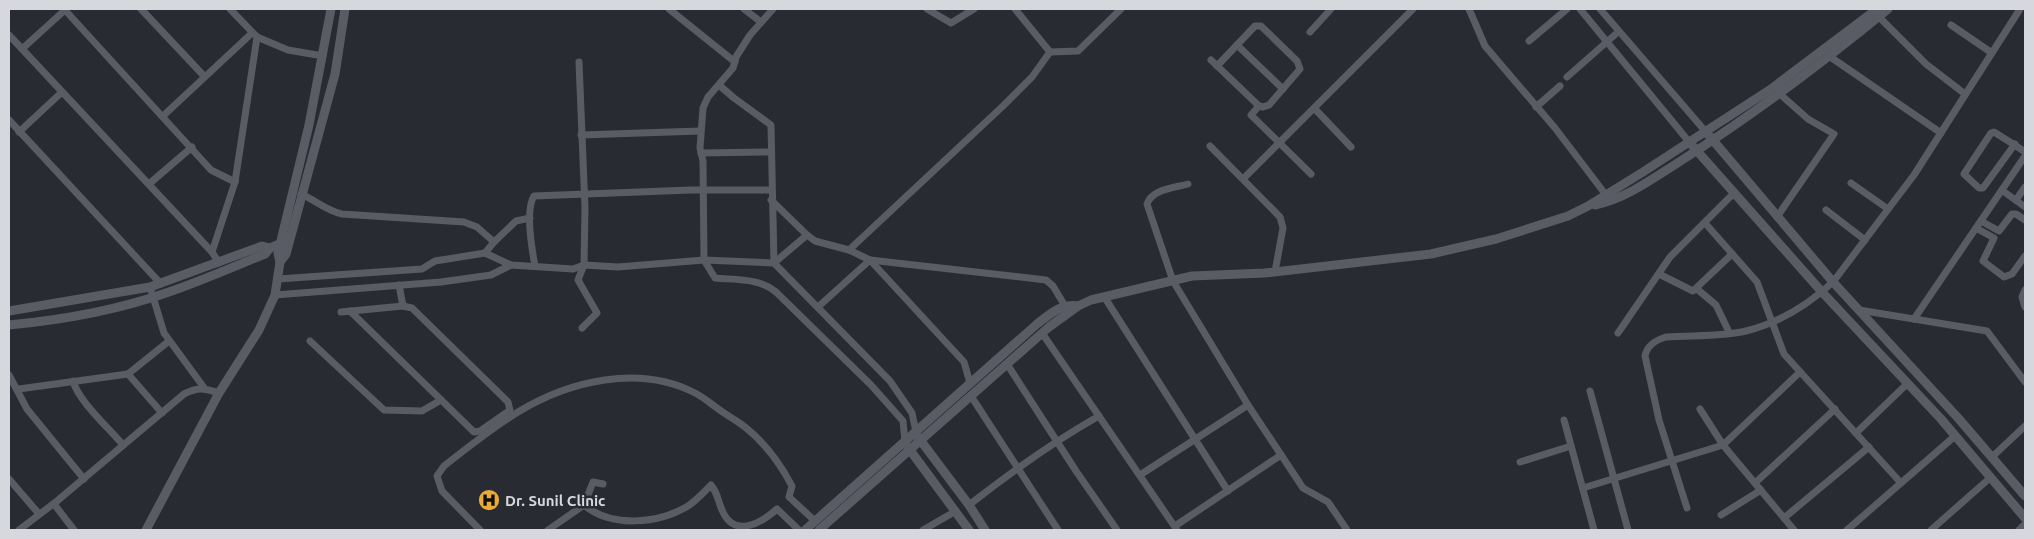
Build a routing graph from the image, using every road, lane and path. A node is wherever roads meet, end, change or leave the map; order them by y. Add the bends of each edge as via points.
1 (65, 9) edge
2 (141, 9) edge
3 (230, 9) edge
4 (331, 9) edge
5 (345, 9) edge
6 (669, 9) edge
7 (744, 9) edge
8 (773, 9) edge
9 (927, 9) edge
10 (974, 9) edge
11 (1015, 9) edge
12 (1121, 9) edge
13 (1332, 9) edge
14 (1413, 9) edge
15 (1469, 9) edge
16 (1568, 9) edge
17 (1580, 9) edge
18 (1600, 9) edge
19 (1888, 9) edge
20 (2017, 10) edge
21 (1878, 13) edge
22 (760, 22) junction
23 (1951, 25) dead end
24 (1310, 32) dead end
25 (1618, 32) junction
26 (9, 34) edge
27 (254, 35) junction
28 (1529, 41) dead end
29 (1607, 42) junction
30 (1237, 46) junction
31 (22, 49) junction
32 (1050, 52) junction
33 (1992, 53) junction
34 (323, 56) junction
35 (1829, 56) junction
36 (1210, 60) dead end
37 (579, 62) dead end
38 (735, 62) junction
39 (1217, 66) junction
40 (204, 76) junction
41 (1567, 77) dead end
42 (719, 84) junction
43 (1560, 86) dead end
44 (1283, 89) junction
45 (62, 92) junction
46 (1780, 94) junction
47 (1965, 94) junction
48 (1259, 106) junction
49 (1536, 107) junction
50 (1314, 109) junction
51 (163, 116) junction
52 (9, 120) edge
53 (19, 132) junction
54 (700, 132) junction
55 (1706, 132) junction
56 (1940, 133) junction
57 (581, 135) junction
58 (1713, 140) junction
59 (1280, 143) junction
60 (1690, 143) junction
61 (2015, 144) junction
62 (1210, 146) dead end
63 (192, 147) junction
64 (1351, 147) dead end
65 (1697, 151) junction
66 (770, 152) junction
67 (2025, 152) edge
68 (701, 153) junction
69 (2025, 156) edge
70 (1311, 174) dead end
71 (1244, 178) junction
72 (234, 182) junction
73 (1851, 183) dead end
74 (149, 184) junction
75 (1188, 184) dead end
76 (1750, 185) junction
77 (2025, 187) edge
78 (703, 190) junction
79 (771, 190) junction
80 (2003, 190) junction
81 (301, 194) junction
82 (1736, 195) junction
83 (584, 196) junction
84 (1607, 197) junction
85 (771, 200) junction
86 (2016, 200) junction
87 (2025, 207) edge
88 (1888, 209) junction
89 (1826, 210) dead end
90 (1777, 217) junction
91 (530, 218) junction
92 (2025, 220) edge
93 (1982, 221) junction
94 (1706, 223) junction
95 (1976, 228) junction
96 (1999, 232) junction
97 (807, 235) junction
98 (1994, 238) junction
99 (1865, 240) junction
100 (285, 241) junction
101 (494, 242) junction
102 (270, 248) junction
103 (849, 250) junction
104 (212, 252) junction
105 (485, 253) junction
106 (1732, 254) junction
107 (2025, 256) edge
108 (704, 260) junction
109 (870, 260) junction
110 (219, 263) junction
111 (774, 263) junction
112 (511, 265) junction
113 (584, 265) junction
114 (535, 266) junction
115 (422, 269) junction
116 (1275, 272) junction
117 (1659, 274) junction
118 (278, 279) junction
119 (1173, 280) junction
120 (1832, 282) junction
121 (423, 283) junction
122 (161, 284) junction
123 (399, 285) junction
124 (1697, 289) junction
125 (2025, 290) edge
126 (152, 292) junction
127 (1822, 292) junction
128 (275, 295) junction
129 (1105, 298) junction
130 (403, 306) junction
131 (818, 307) junction
132 (2025, 307) edge
133 (9, 310) edge
134 (1066, 310) junction
135 (1859, 310) junction
136 (350, 311) junction
137 (341, 312) dead end
138 (1914, 319) junction
139 (1772, 321) junction
140 (9, 325) edge
141 (582, 328) dead end
142 (1729, 332) junction
143 (1042, 333) junction
144 (1618, 333) dead end
145 (169, 340) junction
146 (310, 341) dead end
147 (1007, 364) junction
148 (1800, 372) junction
149 (9, 374) edge
150 (128, 374) junction
151 (2022, 376) edge
152 (73, 381) junction
153 (2025, 382) edge
154 (970, 383) junction
155 (1908, 383) junction
156 (205, 388) junction
157 (18, 389) junction
158 (1590, 391) dead end
159 (219, 393) junction
160 (971, 396) junction
161 (441, 400) junction
162 (1248, 405) junction
163 (1700, 409) dead end
164 (1835, 410) junction
165 (162, 414) junction
166 (1100, 416) junction
167 (1564, 420) dead end
168 (2025, 426) edge
169 (916, 432) junction
170 (1856, 433) junction
171 (1956, 436) junction
172 (1196, 439) junction
173 (1056, 440) junction
174 (905, 441) junction
175 (920, 441) junction
176 (123, 445) junction
177 (1723, 445) junction
178 (1571, 446) junction
179 (1869, 447) junction
180 (909, 451) junction
181 (1281, 455) junction
182 (1992, 457) junction
183 (1671, 460) junction
184 (1520, 462) dead end
185 (1017, 467) junction
186 (1140, 476) junction
187 (1991, 477) junction
188 (1613, 478) junction
189 (9, 479) edge
190 (84, 479) junction
191 (1755, 483) junction
192 (1901, 483) junction
193 (603, 484) dead end
194 (1582, 488) junction
195 (1761, 490) junction
196 (1228, 491) junction
197 (2025, 496) edge
198 (54, 504) junction
199 (584, 505) junction
200 (969, 505) junction
201 (1687, 508) dead end
202 (956, 511) junction
203 (39, 514) junction
204 (1721, 515) dead end
205 (1784, 518) junction
206 (2025, 518) edge
207 (815, 521) junction
208 (2025, 524) edge
209 (1176, 528) edge
210 (19, 530) edge
211 (74, 530) edge
212 (146, 530) edge
213 (480, 530) edge
214 (548, 530) edge
215 (799, 530) edge
216 (805, 530) edge
217 (819, 530) edge
218 (923, 530) edge
219 (969, 530) edge
220 (985, 530) edge
221 (1058, 530) edge
222 (1118, 530) edge
223 (1347, 530) edge
224 (1594, 530) edge
225 (1628, 530) edge
226 (1794, 530) edge
227 (1847, 530) edge
228 (1931, 530) edge
229 (2019, 530) edge

1 - 31 street
1 - 51 street
2 - 40 street
3 - 27 street
4 - 34 street
5 - 81 street via 336,74
6 - 38 street
7 - 22 street
8 - 22 street
9 - 10 street via 951,23
11 - 32 street
12 - 32 street via 1078,51
13 - 24 street
14 - 50 street
15 - 49 street via 1485,46
16 - 28 street
17 - 29 street
18 - 25 street
19 - 21 street
20 - 33 street
21 - 35 street
21 - 47 street via 1926,64
21 - 55 street
22 - 38 street
23 - 33 street
25 - 29 street
25 - 55 street
26 - 31 street
27 - 34 street via 288,50
27 - 40 street
27 - 72 street
29 - 41 street
29 - 60 street
30 - 39 street
30 - 44 street
30 - 44 street via 1255,26 1261,26 1300,66 1299,72
31 - 45 street
32 - 103 street via 1032,77 1003,106
33 - 47 street
34 - 100 street
35 - 46 street
35 - 56 street
36 - 39 street
37 - 57 street
38 - 42 street
39 - 48 street
40 - 51 street
42 - 54 street via 702,108
42 - 66 street via 771,125
43 - 49 street
44 - 48 street via 1266,107
45 - 53 street
45 - 74 street
46 - 58 street
46 - 90 street via 1808,119 1834,134
47 - 56 street
48 - 59 street via 1251,115
49 - 84 street
50 - 59 street
50 - 64 street
51 - 63 street
52 - 53 street
53 - 122 street
54 - 57 street
54 - 68 street
55 - 58 street
55 - 60 street
56 - 88 street
57 - 83 street
58 - 65 street
58 - 76 street
59 - 70 street
59 - 71 street
60 - 65 street
60 - 84 street
61 - 61 street via 1991,133 1964,174 1983,188
61 - 67 street
62 - 71 street
63 - 72 street via 211,170
63 - 74 street
65 - 82 street
65 - 84 street via 1649,180
66 - 68 street
66 - 79 street
68 - 78 street
69 - 80 street
71 - 116 street via 1280,217 1283,228
72 - 104 street
73 - 88 street
74 - 104 street
75 - 119 street via 1156,192 1147,204
76 - 82 street
76 - 90 street
77 - 86 street
78 - 79 street
78 - 83 street
78 - 108 street
79 - 85 street
80 - 86 street
80 - 93 street
81 - 100 street
81 - 101 street via 342,214 464,222 477,227
82 - 94 street
82 - 127 street
83 - 91 street via 534,196
83 - 113 street
84 - 116 street via 1568,216 1496,240 1391,260
85 - 97 street
85 - 111 street
86 - 87 street
88 - 99 street
89 - 99 street
90 - 120 street
91 - 101 street via 516,221
91 - 114 street
92 - 96 street via 2012,214
93 - 95 street
93 - 96 street
94 - 106 street
94 - 117 street via 1670,257
95 - 98 street
95 - 138 street
96 - 98 street
97 - 103 street via 815,241
97 - 111 street
98 - 107 street via 1983,261 2004,277 2012,274
99 - 120 street
100 - 102 street
100 - 118 street via 286,254 280,262
101 - 105 street
102 - 110 street via 262,246
102 - 126 street via 265,254
103 - 109 street
104 - 110 street
105 - 112 street
105 - 115 street via 435,260
106 - 124 street
106 - 139 street via 1757,282
108 - 111 street
108 - 113 street via 618,267
108 - 174 street via 715,278 752,281 776,292 903,421
109 - 131 street
109 - 134 street via 1046,280
109 - 154 street via 964,362
110 - 122 street
111 - 131 street
112 - 114 street
112 - 121 street via 491,275
113 - 114 street via 573,269
113 - 141 street via 578,282 597,312
115 - 118 street
115 - 121 street
116 - 119 street via 1192,276
117 - 124 street via 1689,291
117 - 144 street
118 - 128 street
119 - 129 street
119 - 162 street
120 - 127 street
120 - 135 street
121 - 123 street
122 - 126 street
123 - 128 street
123 - 130 street
124 - 142 street via 1716,306
125 - 132 street via 2022,297
126 - 133 street
126 - 140 street via 44,322
126 - 145 street
127 - 139 street via 1798,309
127 - 155 street
128 - 159 street via 259,330
129 - 134 street
129 - 172 street
130 - 136 street
130 - 161 street via 412,308 511,407 477,432
131 - 169 street via 890,381 912,413
134 - 143 street
134 - 154 street via 1055,310
135 - 138 street
135 - 182 street
136 - 137 street
136 - 161 street
138 - 151 street via 1987,330
139 - 142 street via 1746,331
139 - 148 street via 1784,354
142 - 183 street via 1666,337 1658,339 1646,350 1659,420
143 - 147 street
143 - 166 street
145 - 150 street
145 - 156 street
146 - 161 street via 384,410 422,411
147 - 160 street
147 - 173 street
148 - 164 street
148 - 177 street
149 - 157 street via 12,384
150 - 152 street
150 - 165 street
151 - 153 street
152 - 157 street
152 - 176 street via 88,405
154 - 169 street
155 - 170 street
155 - 171 street
156 - 159 street
156 - 165 street via 189,391
157 - 190 street via 27,409
158 - 188 street
159 - 212 street
160 - 175 street
160 - 185 street
162 - 172 street
162 - 181 street
163 - 177 street
164 - 170 street
164 - 191 street
165 - 176 street
166 - 173 street
166 - 186 street
167 - 178 street
168 - 182 street
169 - 174 street
169 - 175 street
170 - 179 street
171 - 187 street
171 - 192 street
172 - 186 street
172 - 196 street
173 - 185 street
173 - 222 street
174 - 180 street
174 - 207 street
175 - 180 street
175 - 200 street
176 - 190 street
177 - 183 street
177 - 191 street
178 - 184 street
178 - 194 street
179 - 192 street
179 - 205 street
180 - 202 street
180 - 217 street
181 - 196 street
181 - 223 street via 1303,488 1328,502
182 - 197 street
183 - 188 street
183 - 201 street
185 - 200 street
185 - 221 street
186 - 209 street
187 - 206 street
187 - 228 street
188 - 194 street
188 - 225 street
189 - 203 street
190 - 198 street
191 - 195 street
192 - 227 street
193 - 199 street via 593,482
194 - 224 street
195 - 204 street
195 - 205 street
196 - 209 street
198 - 203 street
198 - 211 street
199 - 214 street
199 - 215 street via 592,512 618,521 639,520 668,515 689,505 711,485 718,494 722,511 732,522 749,526 762,522 776,509
200 - 220 street
202 - 218 street
202 - 219 street
203 - 210 street
205 - 226 street
207 - 213 street via 789,497 792,486 784,471 734,419 694,392 656,380 626,378 573,387 548,397 518,412 444,466 437,476 442,491
207 - 216 street
208 - 229 street

